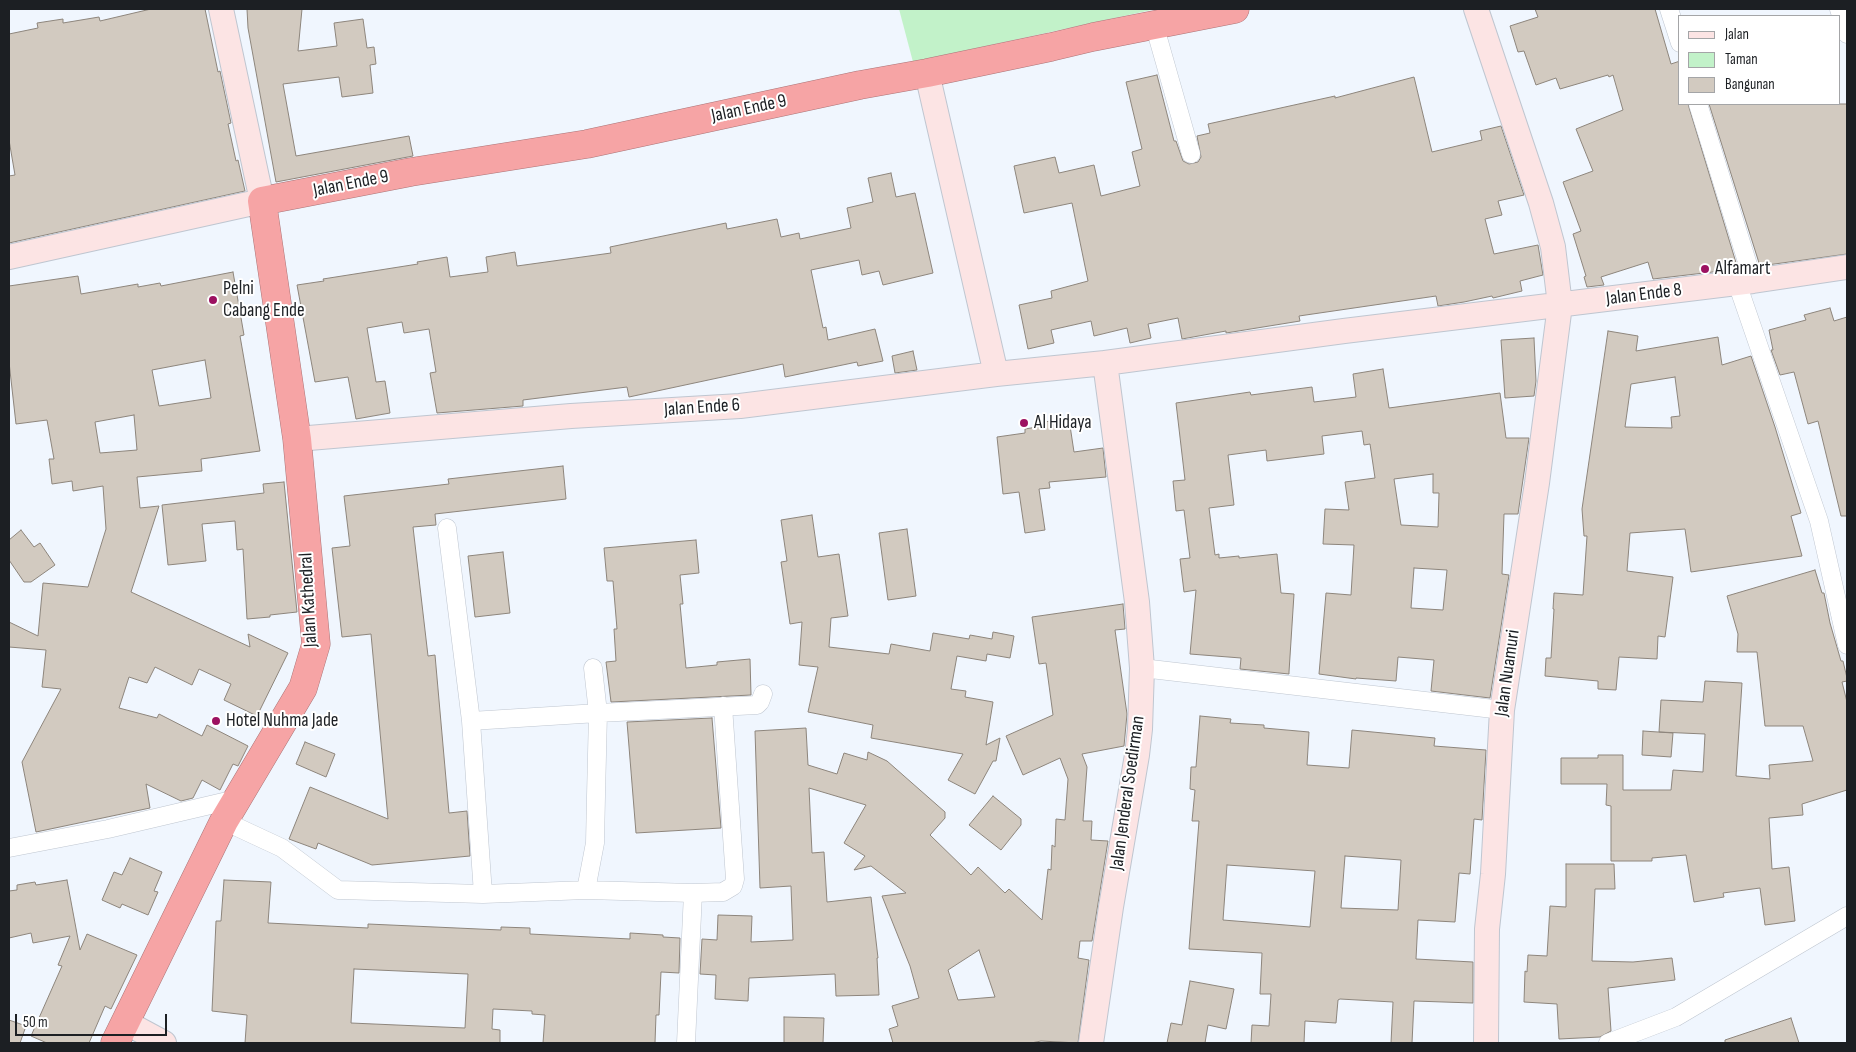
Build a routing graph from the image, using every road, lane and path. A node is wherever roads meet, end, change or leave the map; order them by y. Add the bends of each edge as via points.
1 (220, 9) edge
2 (1234, 9) edge
3 (1476, 9) edge
4 (1669, 9) edge
5 (1841, 15) edge
6 (1154, 24) junction
7 (1847, 34) edge
8 (1678, 37) edge
9 (927, 73) junction
10 (1698, 105) edge
11 (1191, 154) dead end
12 (262, 201) junction
13 (9, 257) edge
14 (1847, 267) edge
15 (1745, 282) junction
16 (1560, 306) junction
17 (1105, 363) junction
18 (996, 374) junction
19 (297, 439) junction
20 (447, 528) dead end
21 (1847, 645) edge
22 (593, 668) dead end
23 (1142, 668) junction
24 (763, 694) dead end
25 (723, 706) junction
26 (1502, 710) junction
27 (598, 712) junction
28 (471, 721) junction
29 (230, 810) junction
30 (9, 848) edge
31 (586, 890) junction
32 (483, 894) junction
33 (693, 894) junction
34 (1847, 916) edge
35 (120, 1033) edge
36 (164, 1043) edge
37 (686, 1043) edge
38 (1091, 1043) edge
39 (1486, 1043) edge
40 (1608, 1043) edge

1 - 12 street
2 - 6 highway, Jalan Ende 9
3 - 16 street, Jalan Nuamuri via 1541,203 1553,247
4 - 8 street
5 - 7 street
6 - 9 highway, Jalan Ende 9
6 - 11 street
9 - 12 highway, Jalan Ende 9 via 587,144 411,172
9 - 18 street
10 - 15 street
12 - 13 street
12 - 19 highway, Jalan Kathedral
14 - 15 street, Jalan Ende 8
15 - 16 street, Jalan Ende 8
15 - 21 street via 1818,521
16 - 17 street, Jalan Ende 8
16 - 26 street, Jalan Nuamuri
17 - 18 street, Jalan Ende 6
17 - 23 street, Jalan Jenderal Soedirman via 1137,602
18 - 19 street, Jalan Ende 6 via 740,406 571,416
19 - 29 highway, Jalan Kathedral via 316,644 304,688
20 - 28 street
22 - 27 street
23 - 26 street
23 - 38 street, Jalan Jenderal Soedirman via 1137,755
24 - 25 street via 757,705
25 - 27 street
25 - 33 street via 735,879 733,886 723,892
26 - 39 street, Jalan Nuamuri via 1487,929
27 - 28 street
27 - 31 street via 595,843
28 - 32 street
29 - 30 street
29 - 32 street via 338,890
29 - 35 highway, Jalan Kathedral
31 - 32 street
31 - 33 street
33 - 37 street
34 - 40 street via 1676,1017
35 - 36 street

